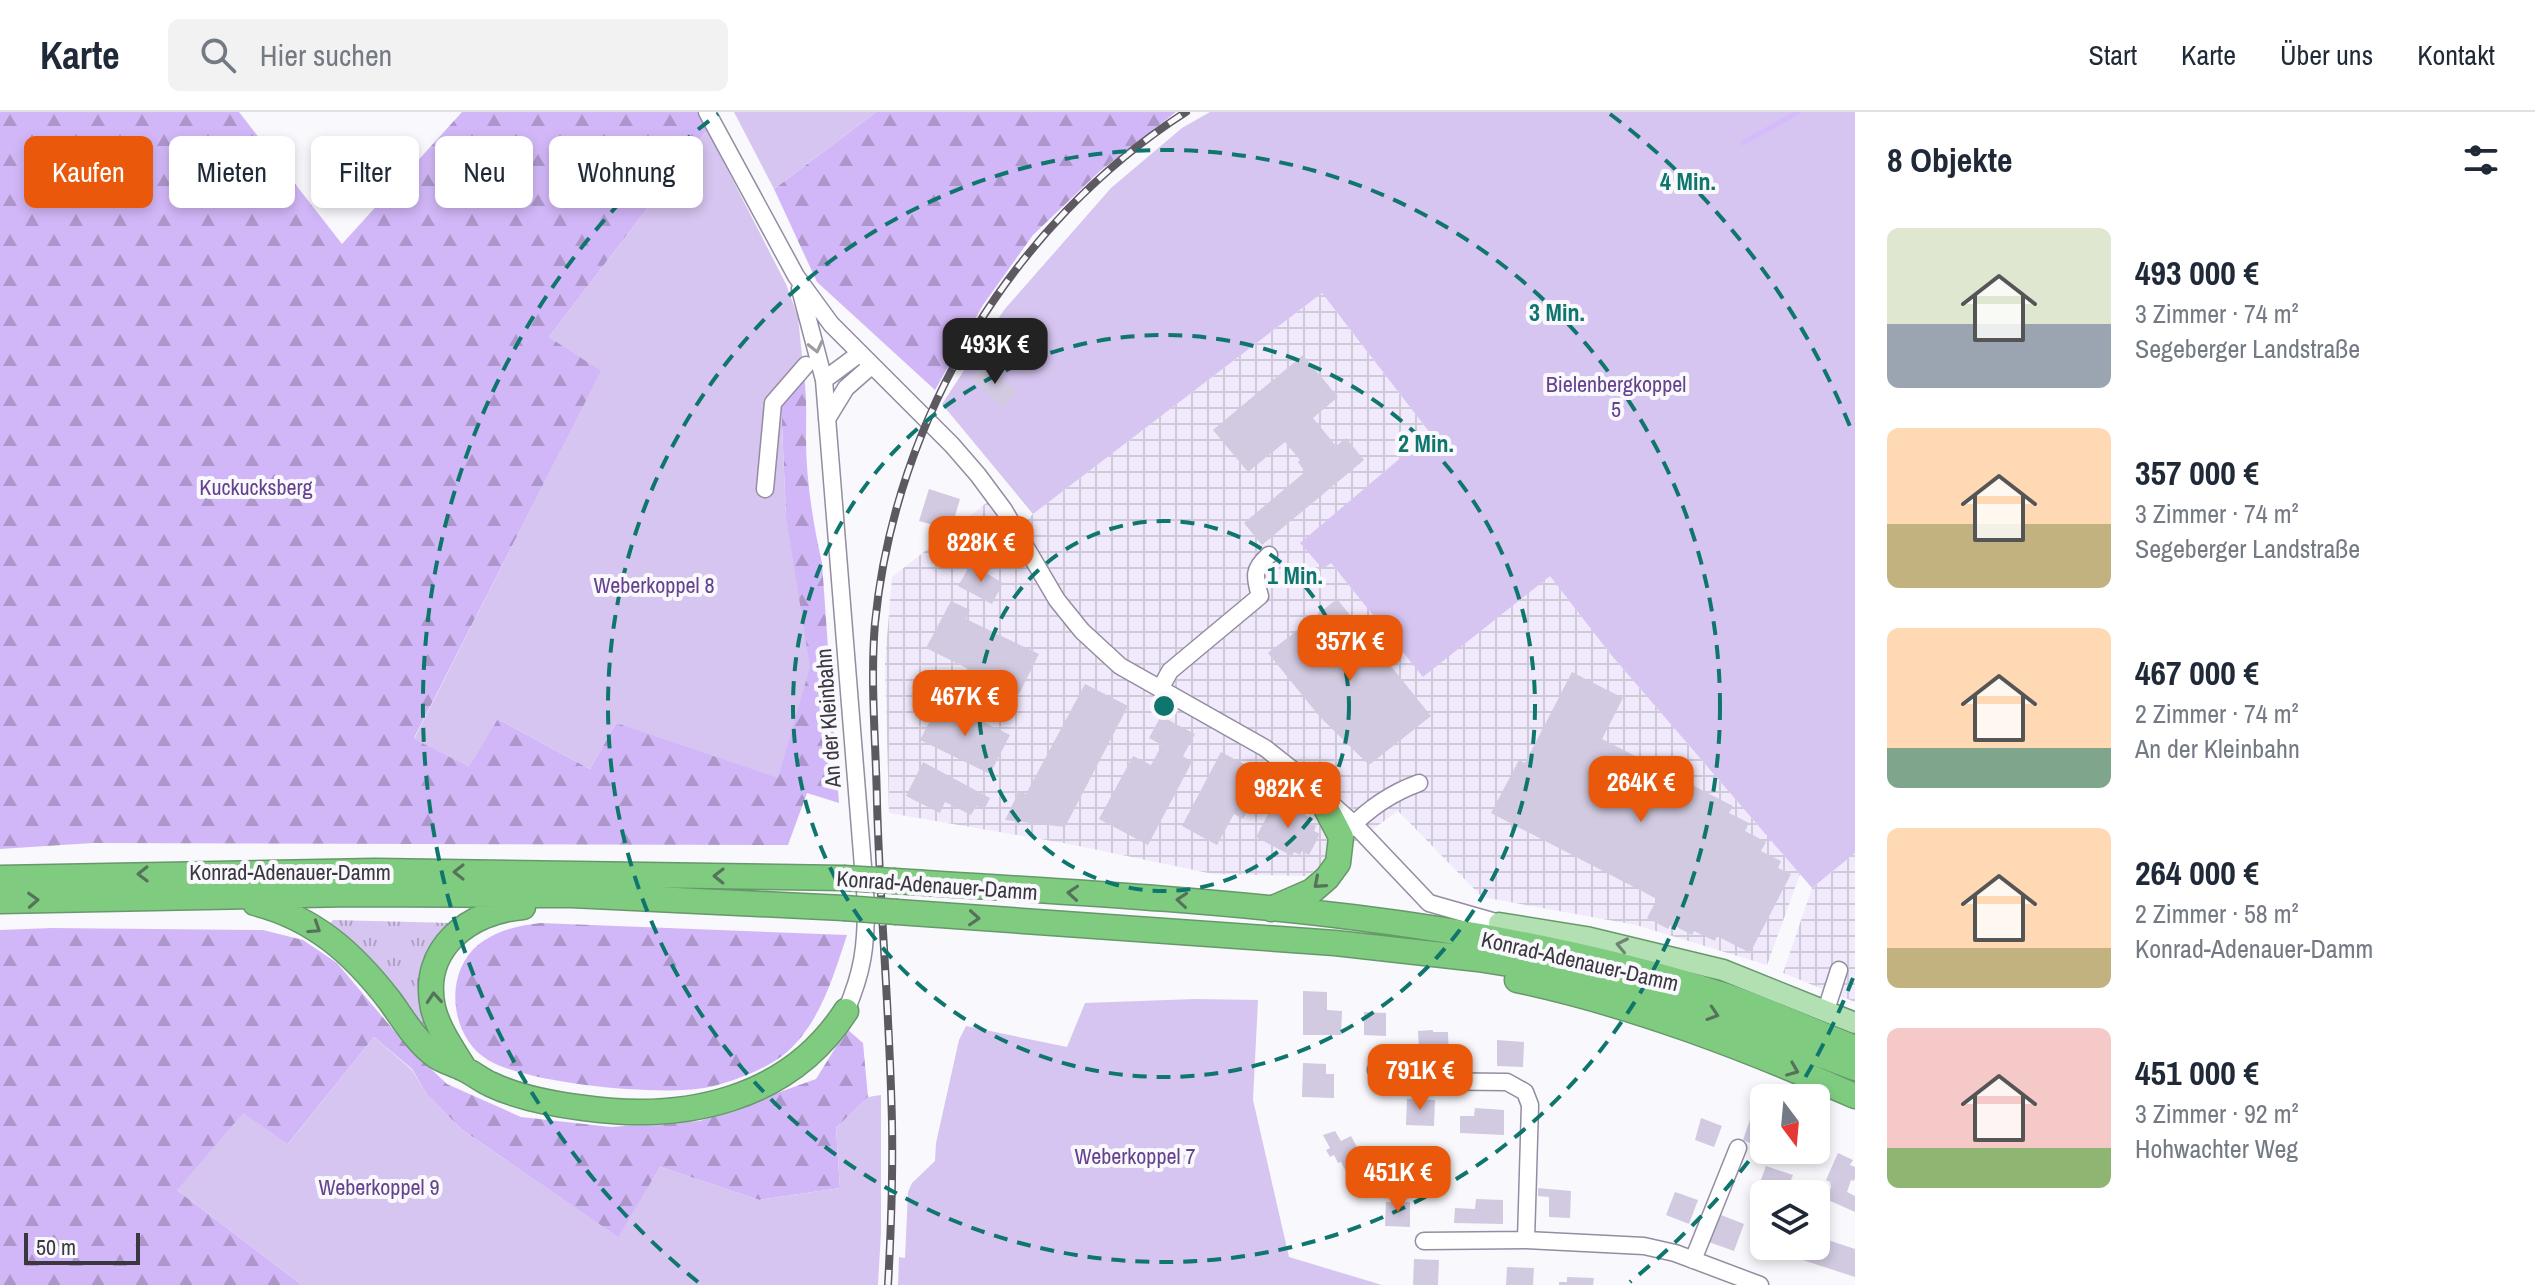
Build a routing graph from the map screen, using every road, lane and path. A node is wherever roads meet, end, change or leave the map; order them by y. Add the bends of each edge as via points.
1 (707, 112) edge
2 (796, 276) junction
3 (859, 354) junction
4 (806, 365) dead end
5 (871, 366) junction
6 (824, 380) junction
7 (827, 419) junction
8 (765, 489) dead end
9 (1269, 555) dead end
10 (1160, 689) junction
11 (1419, 783) dead end
12 (1317, 791) joint
13 (1348, 830) junction
14 (0, 878) edge
15 (572, 895) junction
16 (216, 896) junction
17 (0, 901) edge
18 (1270, 909) junction
19 (1393, 922) junction
20 (1499, 923) junction
21 (1335, 943) junction
22 (1839, 970) dead end
23 (1826, 1010) junction
24 (846, 1011) joint
25 (1855, 1023) edge
26 (1855, 1048) edge
27 (464, 1068) junction
28 (1855, 1068) edge
29 (1376, 1070) dead end
30 (1855, 1096) edge
31 (1738, 1148) dead end
32 (1526, 1240) junction
33 (1424, 1241) dead end
34 (1693, 1260) junction
35 (1760, 1285) edge

1 - 2 street
2 - 3 street
2 -> 6 street, An der Kleinbahn
3 - 5 street
3 - 6 street
4 - 8 street via 773,403
5 - 7 street via 846,388
5 - 10 street via 978,475 1082,631 1120,666
6 - 7 street, An der Kleinbahn
7 - 24 street, An der Kleinbahn via 866,904 860,977
9 - 10 street via 1256,566 1260,596 1170,671
10 - 12 street via 1265,748
11 - 13 street via 1399,790
12 - 13 highway
13 -> 18 highway via 1338,863 1327,878 1312,891
13 - 20 street via 1429,903
18 -> 14 highway, Konrad-Adenauer-Damm, bridge via 843,878 375,871
15 - 16 highway, Konrad-Adenauer-Damm
15 -> 21 highway, Konrad-Adenauer-Damm, bridge via 844,908
27 -> 15 highway via 433,1006 434,974 443,950 462,926 489,912
17 -> 16 highway, Konrad-Adenauer-Damm
16 -> 27 highway via 280,910 313,925 365,973 427,1049
18 - 19 highway, Konrad-Adenauer-Damm
19 - 20 highway
19 - 26 highway, Konrad-Adenauer-Damm via 1607,963 1721,995
23 -> 20 main road, Konrad-Adenauer-Damm via 1723,970
21 -> 28 highway, Konrad-Adenauer-Damm via 1567,973 1713,1014
21 -> 30 highway via 1384,959 1476,971 1615,1004
22 - 23 street
23 - 25 main road, Konrad-Adenauer-Damm
24 - 27 highway via 815,1051 782,1076 737,1097 683,1110 622,1112 561,1105 491,1085
29 - 32 street via 1410,1081 1507,1082 1525,1092 1530,1105
31 - 34 street
32 - 33 street
32 - 34 street via 1644,1246
34 - 35 street

